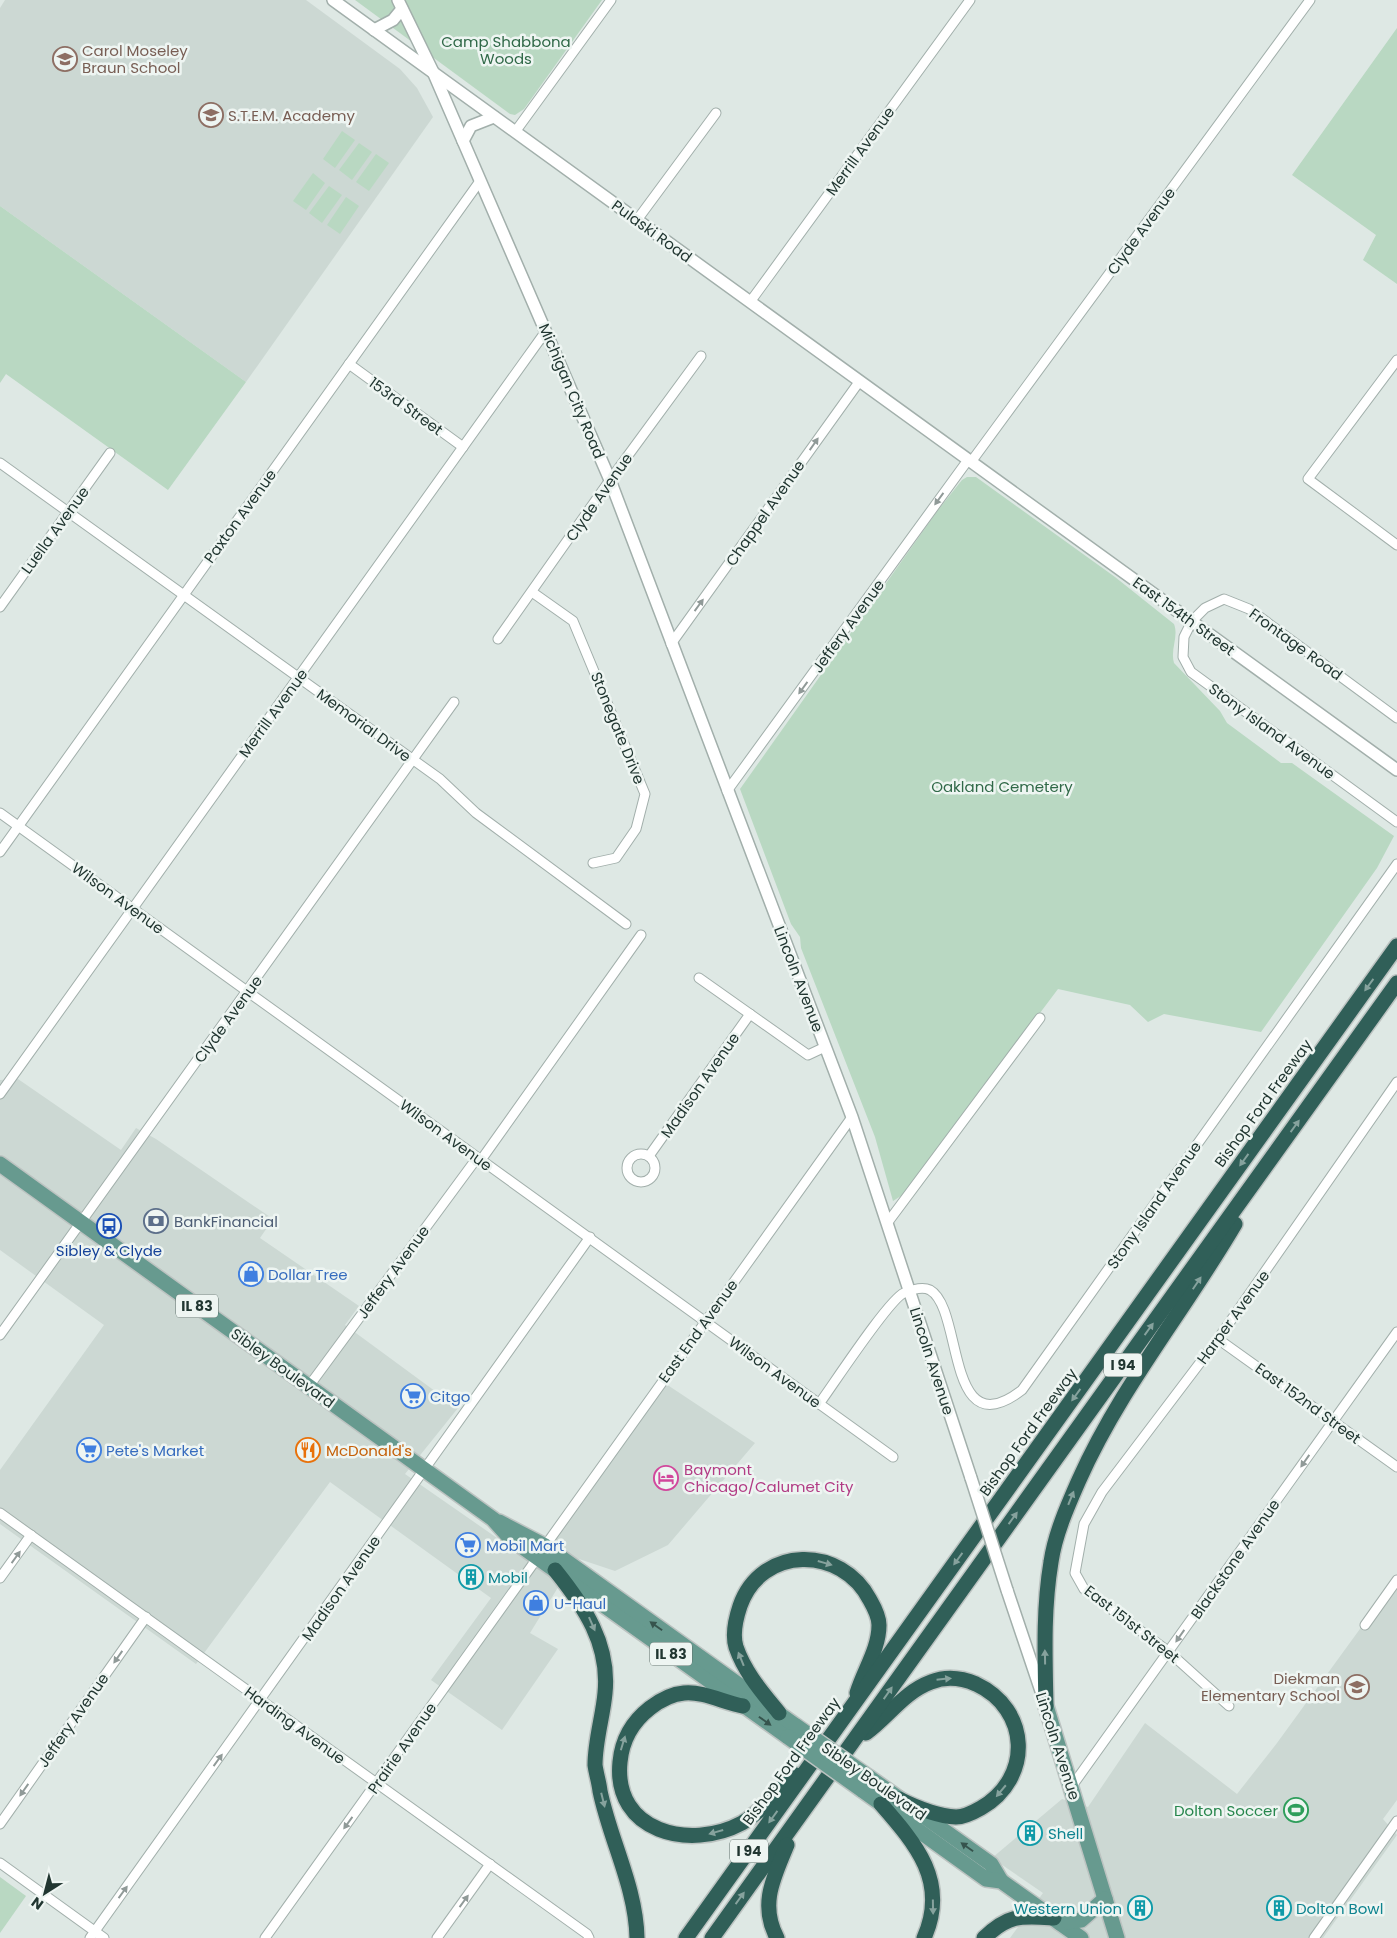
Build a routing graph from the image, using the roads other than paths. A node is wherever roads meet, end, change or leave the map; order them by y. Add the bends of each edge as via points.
1 (333, 0) edge
2 (611, 0) edge
3 (970, 0) edge
4 (1310, 0) edge
5 (400, 4) edge
6 (374, 30) junction
7 (434, 74) junction
8 (716, 113) dead end
9 (494, 117) junction
10 (515, 132) junction
11 (463, 141) junction
12 (480, 181) junction
13 (638, 220) junction
14 (750, 302) junction
15 (546, 331) junction
16 (702, 356) dead end
17 (1397, 360) edge
18 (349, 364) junction
19 (858, 382) junction
20 (463, 447) junction
21 (110, 453) dead end
22 (969, 461) junction
23 (0, 462) edge
24 (610, 480) junction
25 (69, 512) junction
26 (1397, 545) edge
27 (532, 592) junction
28 (184, 595) junction
29 (0, 607) edge
30 (1192, 621) junction
31 (498, 639) dead end
32 (671, 644) junction
33 (298, 677) junction
34 (454, 702) dead end
35 (1397, 718) edge
36 (412, 760) junction
37 (1397, 770) edge
38 (728, 791) junction
39 (0, 813) edge
40 (1397, 822) edge
41 (18, 826) junction
42 (0, 852) edge
43 (593, 863) dead end
44 (1397, 864) edge
45 (132, 909) junction
46 (626, 924) dead end
47 (642, 936) dead end
48 (1397, 946) edge
49 (699, 978) dead end
50 (1397, 983) edge
51 (248, 992) junction
52 (750, 1014) junction
53 (1040, 1018) dead end
54 (824, 1047) junction
55 (1397, 1082) edge
56 (0, 1094) edge
57 (852, 1117) junction
58 (1281, 1145) junction
59 (649, 1156) dead end
60 (479, 1159) junction
61 (0, 1164) edge
62 (82, 1222) junction
63 (888, 1222) junction
64 (590, 1237) junction
65 (909, 1290) junction
66 (705, 1322) junction
67 (1397, 1332) edge
68 (0, 1335) edge
69 (1218, 1339) junction
70 (309, 1386) junction
71 (820, 1404) junction
72 (1333, 1422) junction
73 (893, 1457) dead end
74 (1397, 1467) edge
75 (425, 1470) junction
76 (0, 1512) edge
77 (31, 1535) junction
78 (542, 1552) junction
79 (1078, 1554) joint
80 (555, 1570) junction
81 (0, 1578) edge
82 (1397, 1580) edge
83 (146, 1617) junction
84 (1365, 1625) dead end
85 (1169, 1652) junction
86 (261, 1700) junction
87 (853, 1705) junction
88 (743, 1706) junction
89 (1046, 1706) junction
90 (1229, 1706) dead end
91 (779, 1713) junction
92 (792, 1731) junction
93 (850, 1747) junction
94 (811, 1764) junction
95 (377, 1783) junction
96 (866, 1784) junction
97 (1072, 1786) junction
98 (898, 1799) junction
99 (881, 1804) junction
100 (798, 1817) junction
101 (1397, 1822) edge
102 (0, 1824) edge
103 (0, 1863) edge
104 (490, 1864) junction
105 (1001, 1881) junction
106 (1105, 1899) junction
107 (1057, 1921) junction
108 (93, 1935) edge
109 (104, 1938) edge
110 (265, 1938) edge
111 (437, 1938) edge
112 (589, 1938) edge
113 (637, 1938) edge
114 (686, 1938) edge
115 (712, 1938) edge
116 (777, 1938) edge
117 (924, 1938) edge
118 (984, 1938) edge
119 (1081, 1938) edge
120 (1117, 1938) edge
121 (1314, 1938) edge

1 - 6 street, Pulaski Road
2 - 10 street
3 - 14 street, Merrill Avenue
4 - 22 street, Clyde Avenue
5 - 6 street via 393,20
5 - 7 street, Michigan City Road
6 - 7 street, Pulaski Road
7 - 9 street, Pulaski Road
7 - 11 street, Michigan City Road
8 - 13 street
9 - 10 street, Pulaski Road
9 - 11 street via 471,126
10 - 13 street, Pulaski Road
11 - 12 street, Michigan City Road
12 - 15 street, Michigan City Road
12 - 18 street, Paxton Avenue
13 - 14 street, Pulaski Road
14 - 19 street, Pulaski Road
15 - 20 street, Merrill Avenue
15 - 24 street, Michigan City Road
16 - 24 street, Clyde Avenue
17 - 26 street via 1308,478
18 - 20 street, 153rd Street
18 - 28 street, Paxton Avenue
19 - 22 street, Pulaski Road
32 -> 19 street, Chappel Avenue
20 - 33 street, Merrill Avenue
21 - 25 street, Luella Avenue
22 - 30 street, East 154th Street
22 -> 38 street, Jeffery Avenue
23 - 25 street, Memorial Drive
24 - 27 street, Clyde Avenue
24 - 32 street, Michigan City Road
25 - 28 street, Memorial Drive
25 - 29 street, Luella Avenue
27 - 31 street, Clyde Avenue
27 - 43 street, Stonegate Drive via 573,620 645,794 636,829 616,858
28 - 33 street, Memorial Drive
28 - 41 street, Paxton Avenue
30 - 35 street, Frontage Road via 1205,608 1224,599 1249,609
30 - 37 street, East 154th Street
30 - 40 street, Stony Island Avenue via 1184,637 1183,657 1192,672
32 - 38 street, Michigan City Road
33 - 36 street, Memorial Drive
33 - 45 street, Merrill Avenue
34 - 36 street, Clyde Avenue
36 - 46 street, Memorial Drive via 440,779 476,813
36 - 51 street, Clyde Avenue
38 - 54 street, Lincoln Avenue
39 - 41 street, Wilson Avenue
41 - 42 street, Paxton Avenue
41 - 45 street, Wilson Avenue
44 - 65 street, Stony Island Avenue via 1022,1390 1010,1399 990,1404 974,1398 964,1384 941,1303 930,1290
45 - 51 street, Wilson Avenue
45 - 56 street, Merrill Avenue
47 - 60 street, Jeffery Avenue
48 -> 87 highway, Bishop Ford Freeway / I 94
49 - 52 street
58 -> 50 highway, I 94
51 - 60 street, Wilson Avenue
51 - 62 street, Clyde Avenue
52 - 54 street via 808,1055
52 - 59 street, Madison Avenue
53 - 63 street
54 - 57 street, Lincoln Avenue
55 - 69 street, Harper Avenue
57 - 63 street, Lincoln Avenue
57 - 66 street, East End Avenue
89 -> 58 highway via 1044,1616 1051,1560 1070,1502 1098,1438 1124,1393 1219,1250
93 -> 58 highway, I 94
60 - 64 street, Wilson Avenue
60 - 70 street, Jeffery Avenue
61 - 62 main road, Sibley Boulevard / IL 83
62 - 68 street, Clyde Avenue
62 - 70 main road, Sibley Boulevard / IL 83
63 - 65 street, Lincoln Avenue
64 - 66 street, Wilson Avenue
64 - 75 street, Madison Avenue
65 - 71 street via 897,1296
65 - 89 street, Lincoln Avenue, bridge
66 - 71 street, Wilson Avenue
66 - 78 street, East End Avenue
67 - 72 street, Blackstone Avenue
69 - 72 street, East 152nd Street
69 - 79 street, Harper Avenue via 1102,1492 1084,1524
70 - 75 main road, Sibley Boulevard / IL 83
71 - 73 street, Wilson Avenue
72 - 74 street, East 152nd Street
72 -> 85 street, Blackstone Avenue
75 - 78 main road, Sibley Boulevard / IL 83 via 493,1519 510,1538
75 - 86 street, Madison Avenue
76 - 77 street, Harding Avenue
81 -> 77 street
77 - 83 street, Harding Avenue
78 - 80 main road, Sibley Boulevard / IL 83
91 -> 78 main road, Sibley Boulevard
78 - 95 street, Prairie Avenue
79 - 85 street, East 151st Street via 1075,1573 1084,1589
80 - 88 main road, Sibley Boulevard / IL 83
80 -> 113 highway via 578,1597 600,1642 606,1691 596,1765 602,1798 636,1916
82 - 84 street
83 - 86 street, Harding Avenue
83 -> 102 street, Jeffery Avenue
85 - 90 street, East 151st Street
85 - 97 street, Blackstone Avenue
86 - 95 street, Harding Avenue
108 -> 86 street, Madison Avenue
91 -> 87 highway via 747,1674 735,1644 735,1620 744,1594 758,1575 797,1559 841,1568 862,1584 880,1622 877,1642
87 - 94 highway, Bishop Ford Freeway / I 94
88 -> 92 main road, Sibley Boulevard / IL 83
94 -> 88 highway via 743,1822 718,1832 698,1836 671,1835 651,1826 634,1812 618,1776 626,1735 640,1716 660,1701 684,1693
89 - 97 main road, Lincoln Avenue
91 - 92 main road, Sibley Boulevard
92 - 96 main road, IL 83, bridge
93 -> 98 highway via 879,1724 901,1700 933,1681 965,1679 998,1698 1011,1715 1018,1734 1018,1753 1014,1773 993,1801 958,1817 934,1813
93 - 100 highway, I 94
94 -> 114 highway, Bishop Ford Freeway / I 94
95 - 104 street, Harding Avenue
95 -> 110 street, Prairie Avenue
96 - 98 main road, Sibley Boulevard
96 - 99 main road, IL 83
97 - 106 main road, Lincoln Avenue
105 -> 98 main road, Sibley Boulevard via 991,1864
99 - 105 main road, IL 83 via 986,1879
99 -> 117 highway via 910,1838 926,1866 933,1893 933,1918
115 -> 100 highway, I 94
100 - 116 highway via 772,1881 769,1915
101 - 121 street
103 - 108 street
111 -> 104 street
104 - 112 street, Harding Avenue
105 - 107 main road, IL 83
106 - 107 main road via 1081,1920
106 - 120 main road, Lincoln Avenue
107 - 118 highway via 1027,1916 1009,1918
107 - 119 main road, IL 83
108 - 109 street

